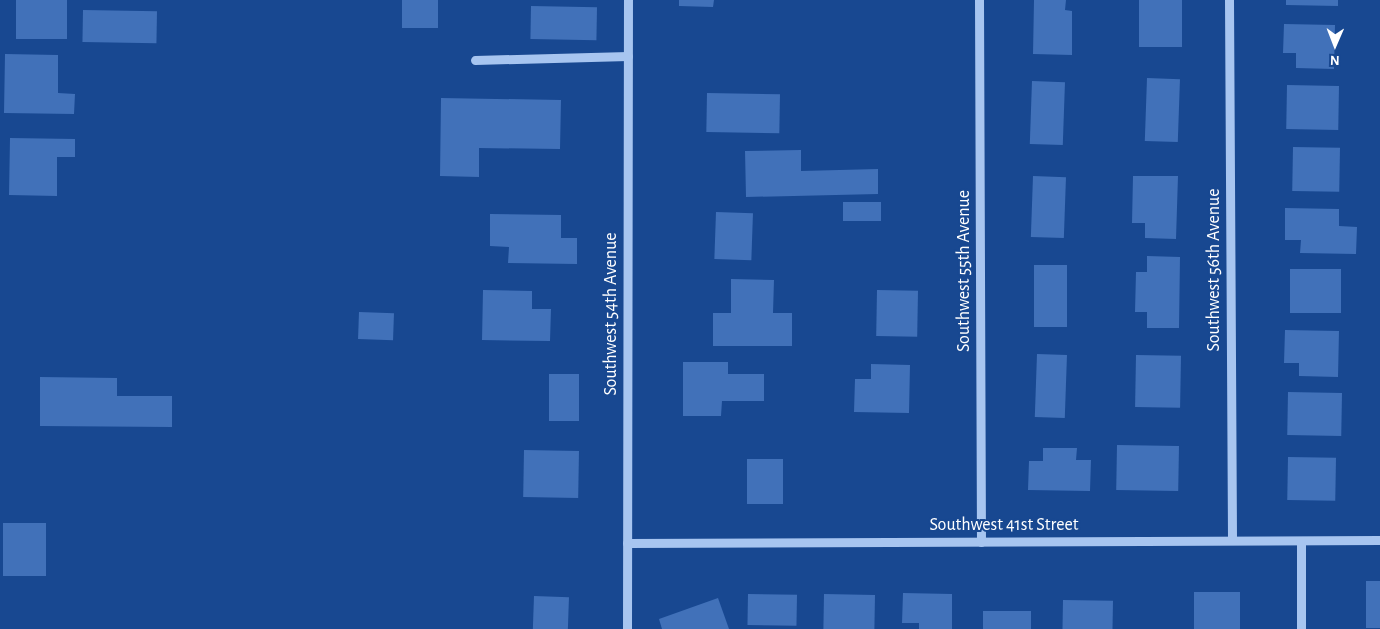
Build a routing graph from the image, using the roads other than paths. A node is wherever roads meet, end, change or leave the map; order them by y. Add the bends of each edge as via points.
1 (628, 0) edge
2 (979, 0) edge
3 (1229, 0) edge
4 (628, 56) junction
5 (475, 60) dead end
6 (1232, 540) junction
7 (1380, 540) edge
8 (1301, 541) junction
9 (981, 542) junction
10 (627, 543) junction
11 (627, 629) edge
12 (1301, 629) edge

1 - 4 street, Southwest 54th Avenue
2 - 9 street, Southwest 55th Avenue
3 - 6 street, Southwest 56th Avenue
4 - 5 street
4 - 10 street, Southwest 54th Avenue
6 - 8 street, Southwest 41st Street
6 - 9 street, Southwest 41st Street
7 - 8 street, Southwest 41st Street
8 - 12 street
9 - 10 street, Southwest 41st Street
10 - 11 street, Southwest 54th Avenue

